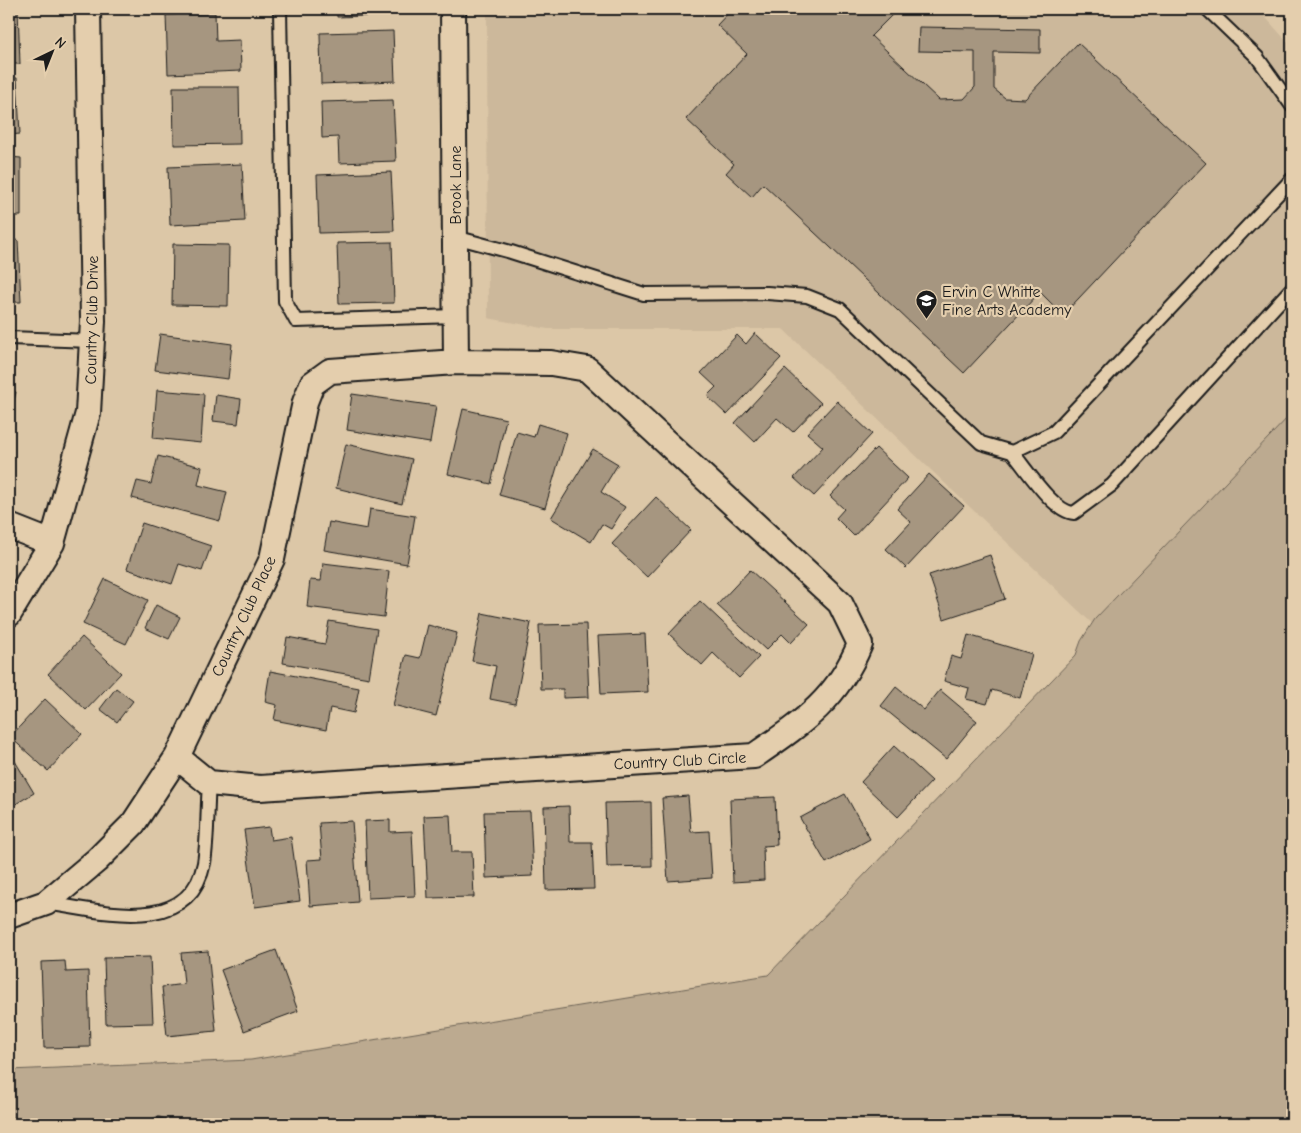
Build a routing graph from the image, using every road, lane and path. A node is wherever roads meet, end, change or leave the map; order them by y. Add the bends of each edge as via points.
1 (88, 9) edge
2 (280, 9) edge
3 (453, 9) edge
4 (1207, 9) edge
5 (1292, 106) edge
6 (1292, 180) edge
7 (455, 237) junction
8 (1292, 288) edge
9 (456, 316) junction
10 (9, 338) edge
11 (92, 341) junction
12 (456, 362) junction
13 (1012, 452) junction
14 (9, 526) edge
15 (52, 543) junction
16 (9, 614) edge
17 (177, 757) junction
18 (209, 783) junction
19 (46, 903) junction
20 (9, 916) edge

1 - 11 street, Country Club Drive
2 - 9 lane via 285,301 296,321
3 - 7 street, Brook Lane
4 - 5 lane via 1257,57
6 - 13 lane via 1054,432
7 - 9 street, Brook Lane
7 - 13 lane via 644,294 767,293 807,296 840,309 980,444
8 - 13 lane via 1112,485 1074,513 1067,513 1054,502
9 - 12 street, Brook Lane
10 - 11 lane
11 - 15 street, Country Club Drive via 88,413
12 - 17 street, Country Club Place via 330,371 312,384 305,402 272,559
12 - 18 street, Country Club Circle via 551,363 587,369 840,603 860,644 850,668 834,692 807,717 754,756 260,788
14 - 15 street
15 - 16 street, Country Club Drive
17 - 18 street
17 - 19 street, Country Club Place via 133,824 75,881
18 - 19 lane via 204,864 184,900 160,912 139,915
19 - 20 street, Country Club Place

